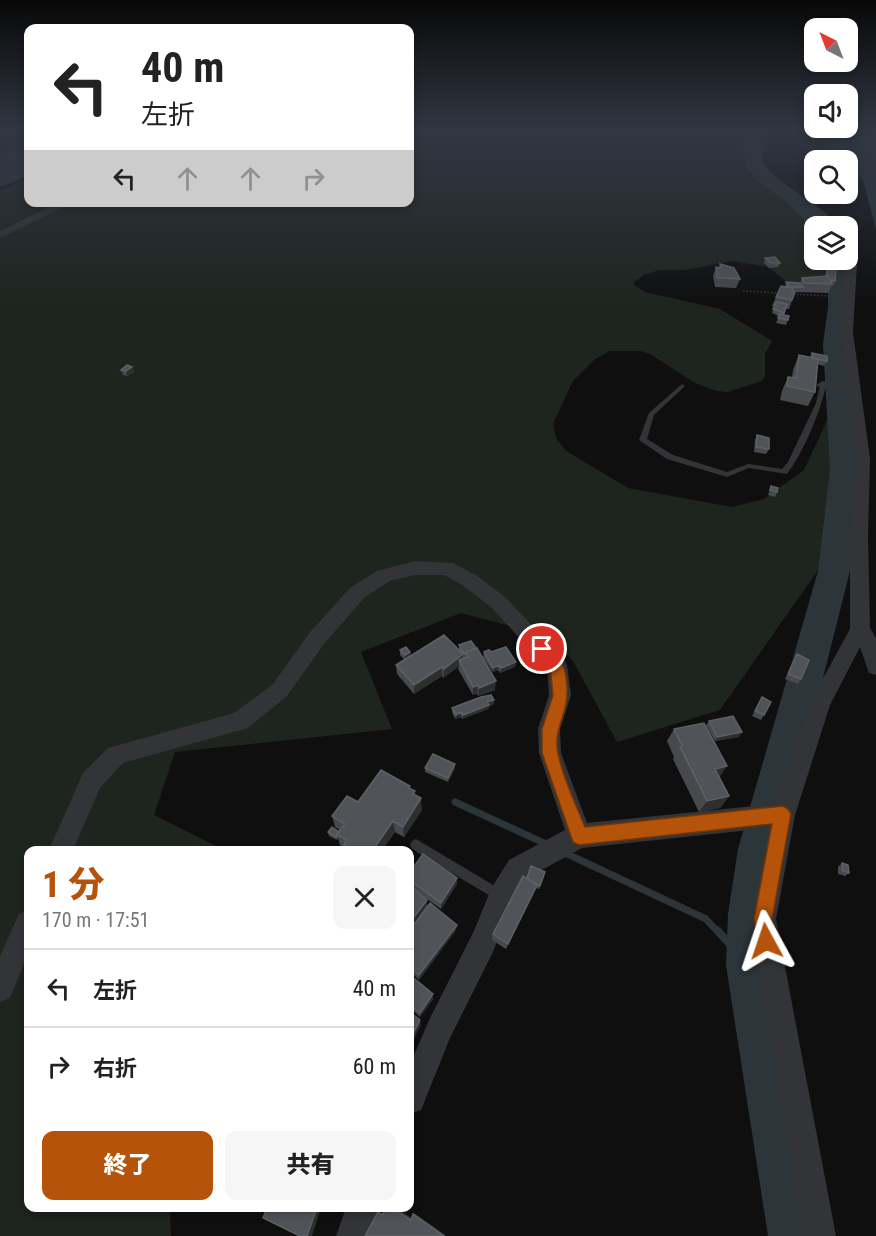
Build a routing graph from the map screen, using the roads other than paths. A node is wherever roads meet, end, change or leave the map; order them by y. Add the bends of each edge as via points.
1 (787, 189) edge
2 (59, 207) edge
3 (822, 216) edge
4 (0, 235) edge
5 (850, 270) edge
6 (823, 385) joint
7 (682, 386) dead end
8 (854, 389) junction
9 (860, 629) junction
10 (876, 667) edge
11 (783, 814) junction
12 (564, 844) junction
13 (416, 845) dead end
14 (63, 846) edge
15 (501, 896) junction
16 (24, 932) edge
17 (0, 987) edge
18 (414, 1090) edge
19 (362, 1212) edge
20 (353, 1236) edge
21 (819, 1236) edge

1 - 3 street
2 - 4 street
5 - 8 street via 847,309
6 - 7 lane via 819,403 784,472 748,466 727,475 670,457 643,440 651,414
6 - 8 street
8 - 9 street via 862,459
9 - 10 street via 873,651
9 - 11 street via 820,704
11 - 12 street
11 - 21 street via 763,919
12 - 14 street via 550,753 549,729 560,695 556,665 498,602 469,580 447,568 415,568 384,576 358,592 317,638 280,690 240,721 116,755 91,781
12 - 15 street via 518,868
13 - 15 lane
15 - 18 street
16 - 17 street
19 - 20 street

